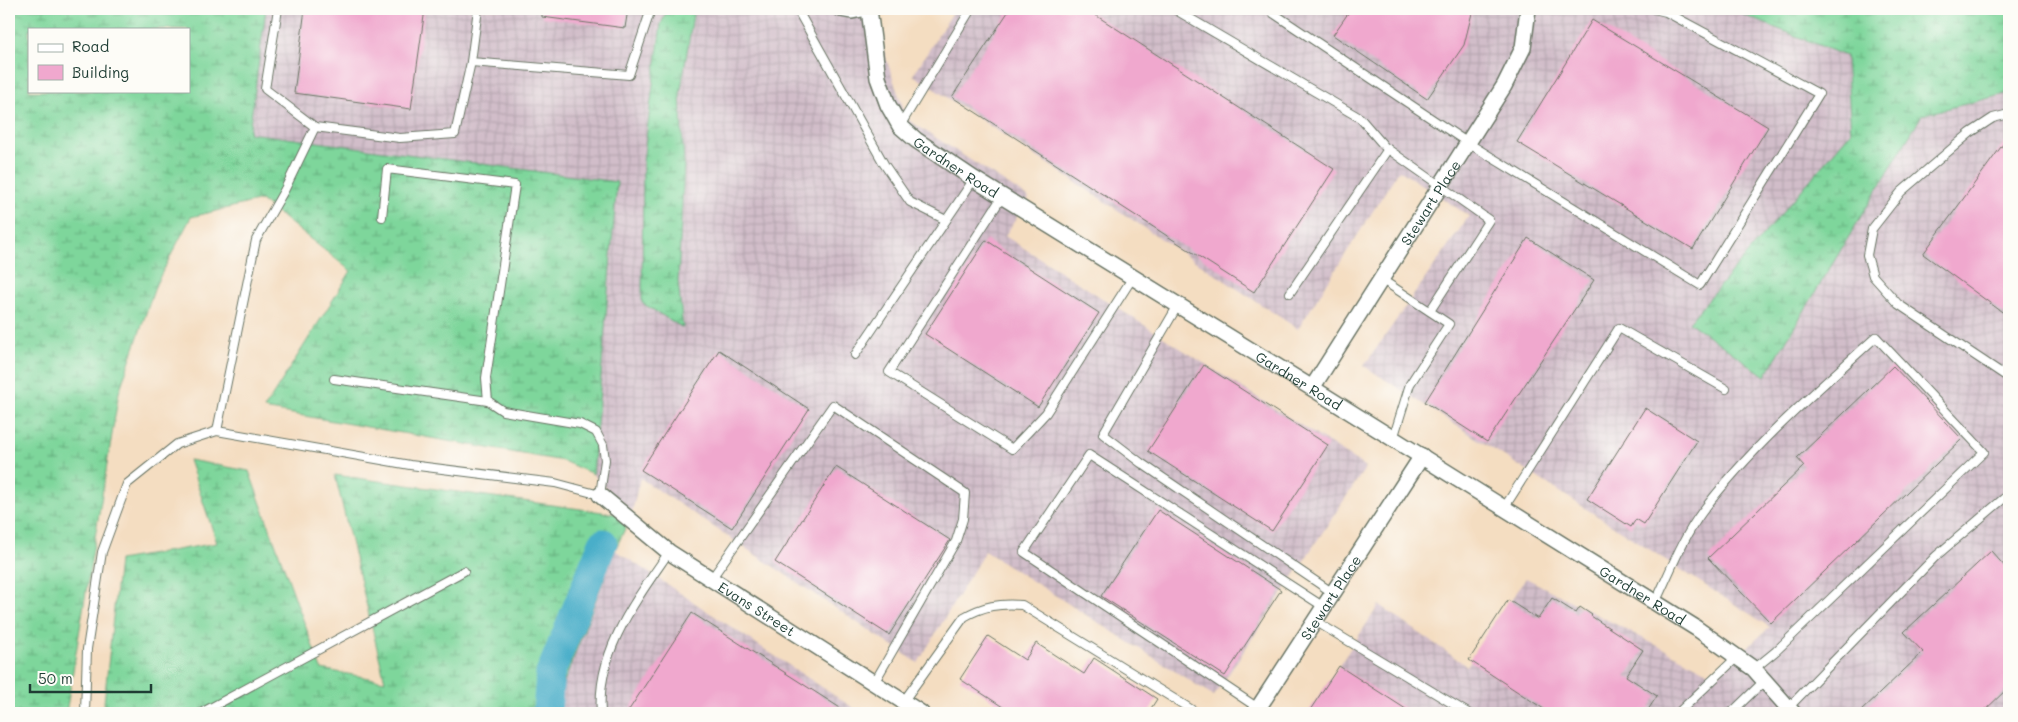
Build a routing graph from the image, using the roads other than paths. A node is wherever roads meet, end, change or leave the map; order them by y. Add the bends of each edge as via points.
1 (278, 9) edge
2 (478, 9) edge
3 (651, 9) edge
4 (797, 9) edge
5 (840, 9) edge
6 (862, 9) edge
7 (869, 9) edge
8 (971, 9) edge
9 (1174, 9) edge
10 (1273, 9) edge
11 (1528, 9) edge
12 (1654, 9) edge
13 (472, 62) junction
14 (2009, 114) edge
15 (900, 126) junction
16 (315, 128) junction
17 (1468, 143) junction
18 (1388, 149) junction
19 (974, 179) junction
20 (1441, 185) junction
21 (1002, 197) junction
22 (382, 217) dead end
23 (946, 220) junction
24 (1133, 277) junction
25 (1381, 279) junction
26 (1290, 293) dead end
27 (1178, 305) junction
28 (1430, 311) junction
29 (855, 355) dead end
30 (2009, 378) edge
31 (334, 379) dead end
32 (1312, 388) junction
33 (1726, 389) dead end
34 (488, 401) junction
35 (217, 430) junction
36 (1393, 439) junction
37 (1422, 456) junction
38 (2009, 494) edge
39 (600, 495) junction
40 (1504, 508) junction
41 (669, 552) junction
42 (464, 571) dead end
43 (712, 578) junction
44 (1333, 593) junction
45 (1655, 603) junction
46 (1324, 607) junction
47 (1315, 621) junction
48 (1737, 657) junction
49 (1754, 669) junction
50 (1764, 681) junction
51 (874, 683) junction
52 (903, 702) junction
53 (1256, 711) edge
54 (1791, 711) edge
55 (85, 713) edge
56 (201, 713) edge
57 (601, 713) edge
58 (920, 713) edge
59 (1197, 713) edge
60 (1468, 713) edge
61 (1678, 713) edge
62 (1731, 713) edge

1 - 16 lane via 265,89
2 - 13 lane
3 - 13 lane via 629,75
4 - 23 lane via 884,164 910,202
5 - 6 street
7 - 15 street, Gardner Road via 878,78
8 - 15 lane
9 - 18 lane via 1360,118
10 - 17 lane via 1273,13
11 - 17 street, Stewart Place via 1523,48 1504,86
12 - 17 lane via 1666,12 1819,94 1700,286
13 - 16 lane via 455,134 400,138
14 - 30 lane via 1993,118 1970,133 1901,192 1872,229 1866,255 1873,276 1898,304
15 - 19 street, Gardner Road
16 - 35 lane via 256,240
17 - 20 street, Stewart Place
18 - 20 lane
18 - 26 lane
19 - 21 street, Gardner Road
19 - 23 lane
20 - 25 street, Stewart Place
20 - 28 lane via 1489,220
21 - 24 street, Gardner Road
21 - 24 lane via 889,372 1012,450 1046,413
22 - 34 lane via 387,169 515,185 486,378
23 - 29 lane
24 - 27 street, Gardner Road
25 - 28 lane
25 - 32 street, Stewart Place
27 - 32 street, Gardner Road
27 - 44 lane via 1103,434
28 - 36 lane via 1449,324 1410,384
31 - 34 lane
32 - 36 street, Gardner Road
33 - 40 lane via 1619,328
34 - 39 lane via 502,411 580,424 596,432 603,444 605,460
35 - 39 lane via 410,466 555,483
35 - 55 lane via 177,444 127,484 102,552 87,650
36 - 37 street, Gardner Road
37 - 40 street, Gardner Road
37 - 44 street, Stewart Place
38 - 54 lane via 1936,556
39 - 41 street, Evans Street
40 - 45 street, Gardner Road
41 - 43 street, Evans Street
41 - 57 lane via 629,609 611,651 604,668
42 - 56 lane
43 - 51 street, Evans Street
43 - 51 lane via 833,405 965,493 963,519 956,541
44 - 46 street, Stewart Place
45 - 48 street, Gardner Road
45 - 49 lane via 1702,512 1783,421 1876,337 1984,452
46 - 47 street, Stewart Place
46 - 53 lane via 1090,455 1024,552 1213,678
47 - 53 street, Stewart Place
47 - 60 lane
48 - 49 street, Gardner Road
48 - 61 lane
49 - 50 street, Gardner Road
50 - 54 street, Gardner Road
50 - 62 lane
51 - 52 street, Evans Street
52 - 58 street, Evans Street
52 - 59 lane via 964,617 978,609 1010,604 1022,605

